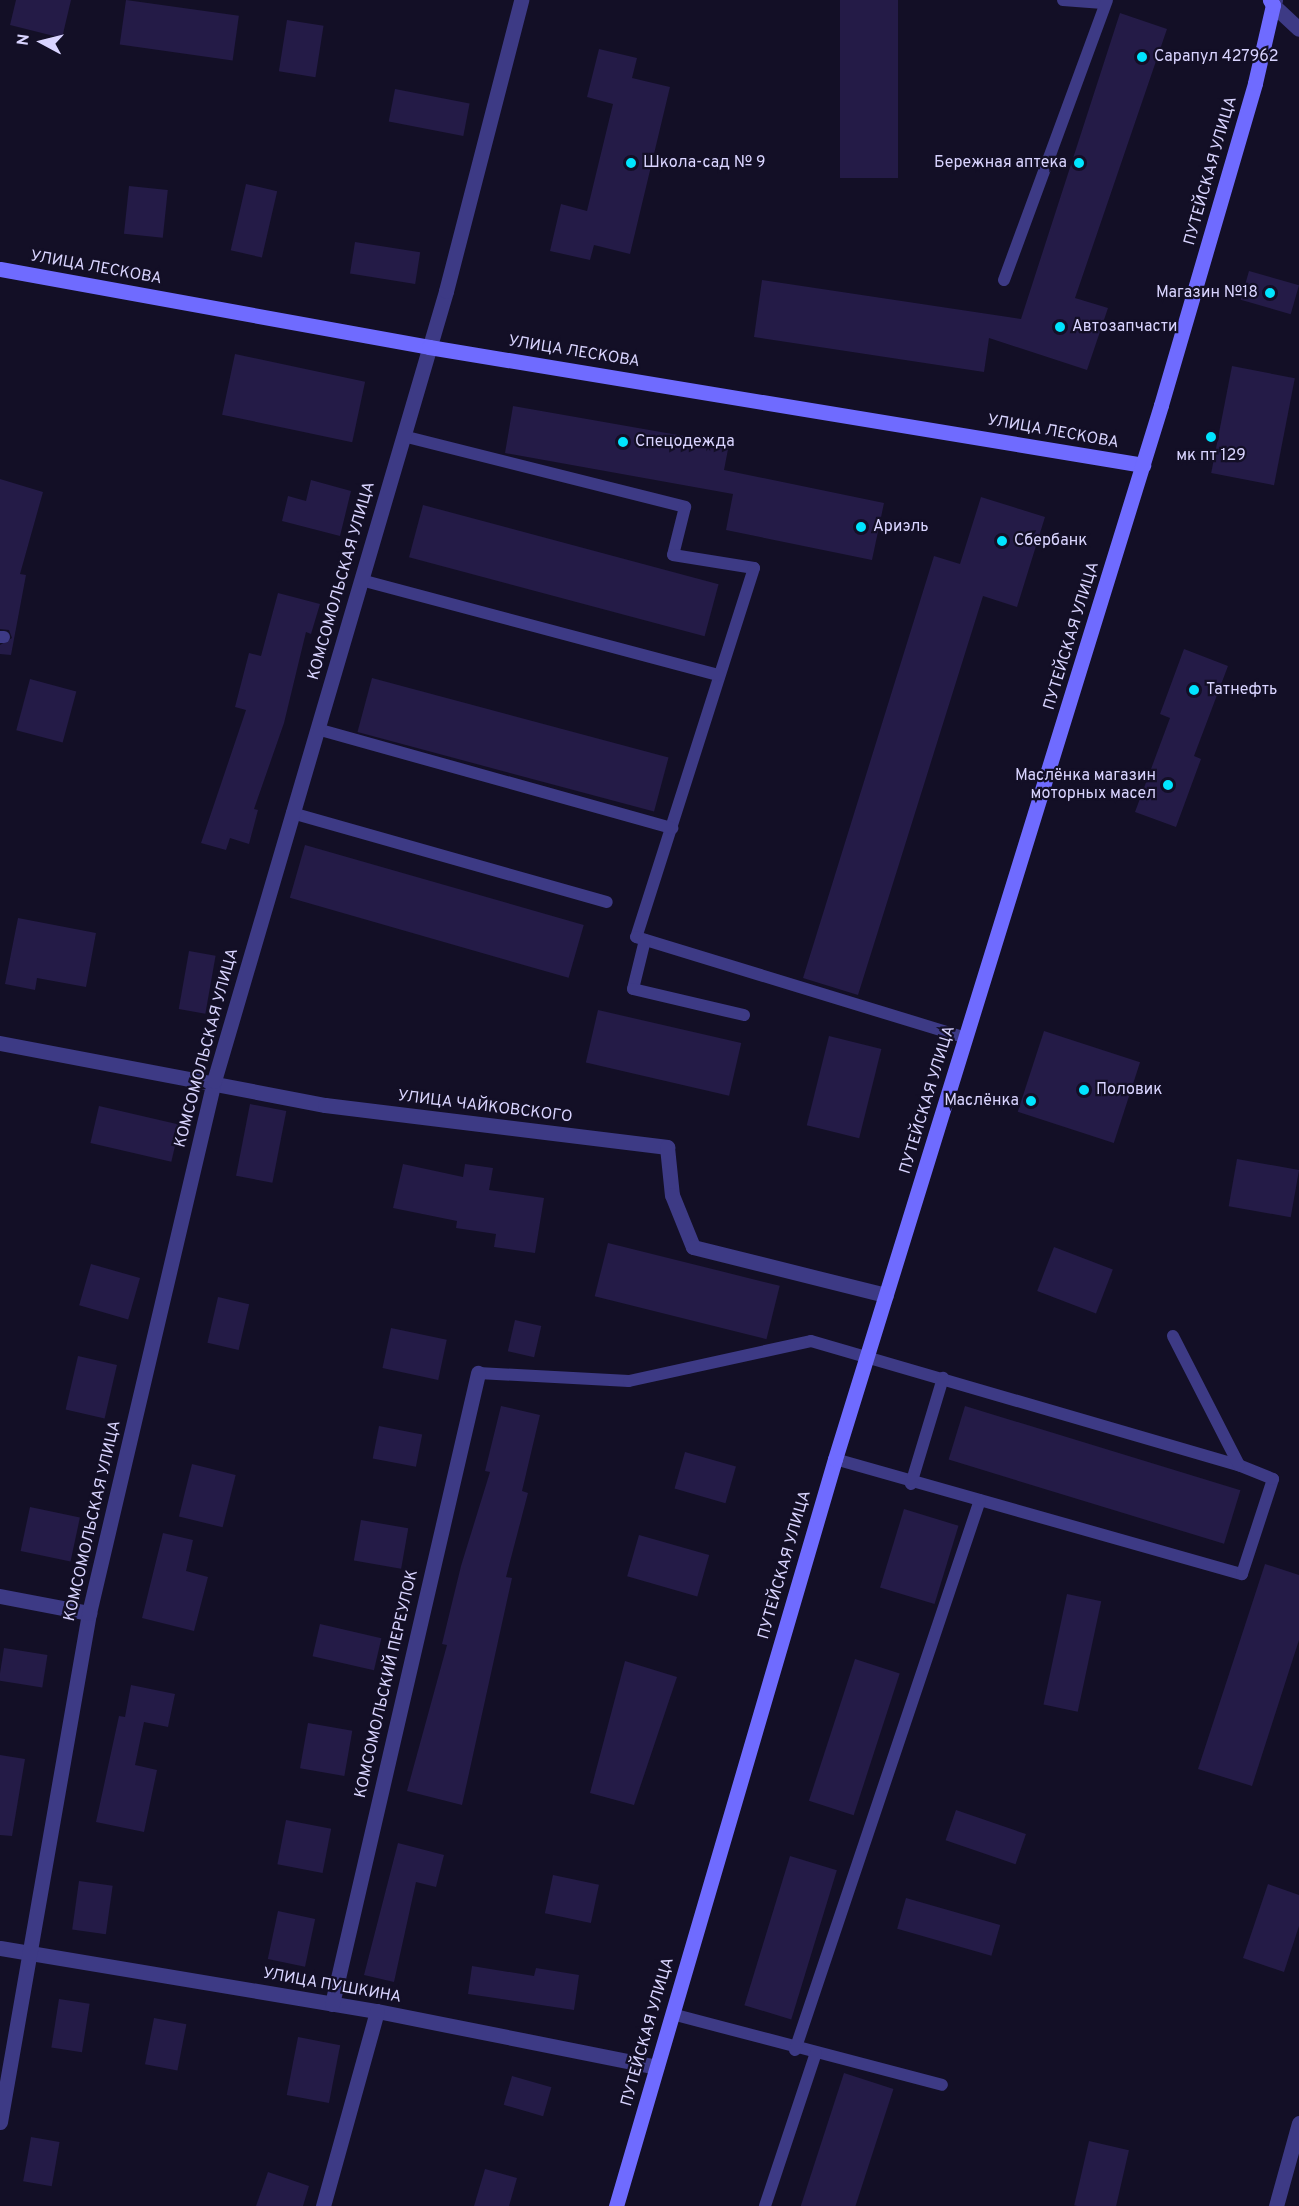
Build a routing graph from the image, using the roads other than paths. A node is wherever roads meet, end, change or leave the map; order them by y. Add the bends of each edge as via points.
1 (521, 0) edge
2 (1063, 0) edge
3 (1105, 1) edge
4 (1273, 2) edge
5 (1299, 28) edge
6 (0, 269) edge
7 (1004, 280) dead end
8 (429, 347) junction
9 (403, 436) junction
10 (1143, 465) junction
11 (361, 580) junction
12 (719, 675) junction
13 (317, 729) junction
14 (292, 813) junction
15 (672, 828) junction
16 (607, 902) dead end
17 (645, 940) junction
18 (744, 1014) dead end
19 (966, 1038) junction
20 (0, 1043) edge
21 (214, 1081) junction
22 (886, 1295) junction
23 (1173, 1336) dead end
24 (867, 1355) junction
25 (478, 1373) joint
26 (943, 1378) junction
27 (835, 1459) junction
28 (1239, 1465) junction
29 (911, 1484) junction
30 (980, 1500) junction
31 (0, 1596) edge
32 (89, 1613) junction
33 (0, 1948) edge
34 (30, 1953) junction
35 (332, 2004) junction
36 (377, 2011) junction
37 (672, 2014) junction
38 (795, 2050) junction
39 (816, 2053) junction
40 (656, 2067) junction
41 (942, 2085) dead end
42 (0, 2122) edge
43 (1299, 2123) edge
44 (323, 2206) edge
45 (616, 2206) edge
46 (765, 2206) edge
47 (1276, 2206) edge

1 - 8 street, КОМСОМОЛЬСКАЯ УЛИЦА
2 - 3 lane
3 - 7 lane
4 - 5 street
4 - 10 main road, ПУТЕЙСКАЯ УЛИЦА via 1255,83
6 - 8 main road, УЛИЦА ЛЕСКОВА
8 - 9 street, КОМСОМОЛЬСКАЯ УЛИЦА
8 - 10 main road, УЛИЦА ЛЕСКОВА
9 - 11 street, КОМСОМОЛЬСКАЯ УЛИЦА
9 - 12 lane via 685,507 673,555 754,568
10 - 19 main road, ПУТЕЙСКАЯ УЛИЦА
11 - 12 lane
11 - 13 street, КОМСОМОЛЬСКАЯ УЛИЦА
12 - 15 lane
13 - 14 street, КОМСОМОЛЬСКАЯ УЛИЦА
13 - 15 lane
14 - 16 lane
14 - 21 street, КОМСОМОЛЬСКАЯ УЛИЦА
15 - 17 lane via 636,937
17 - 18 lane via 633,989
17 - 19 lane via 935,1032
19 - 22 main road, ПУТЕЙСКАЯ УЛИЦА
20 - 21 street, УЛИЦА ЧАЙКОВСКОГО
21 - 22 street, УЛИЦА ЧАЙКОВСКОГО via 325,1106 667,1147 672,1195 693,1247
21 - 32 street, КОМСОМОЛЬСКАЯ УЛИЦА
22 - 24 main road, ПУТЕЙСКАЯ УЛИЦА
23 - 28 lane
24 - 25 lane via 811,1341 629,1381
24 - 26 lane
24 - 27 main road, ПУТЕЙСКАЯ УЛИЦА
25 - 35 street, КОМСОМОЛЬСКИЙ ПЕРЕУЛОК
26 - 28 lane
26 - 29 lane
27 - 29 lane
27 - 37 main road, ПУТЕЙСКАЯ УЛИЦА
28 - 30 lane via 1273,1479 1242,1574
29 - 30 lane
30 - 38 lane
31 - 32 street
32 - 34 street, КОМСОМОЛЬСКАЯ УЛИЦА
33 - 34 street, УЛИЦА ПУШКИНА
34 - 35 street, УЛИЦА ПУШКИНА
34 - 42 street, КОМСОМОЛЬСКАЯ УЛИЦА
35 - 36 street, УЛИЦА ПУШКИНА
36 - 40 street, УЛИЦА ПУШКИНА
36 - 44 street
37 - 38 lane
37 - 40 main road, ПУТЕЙСКАЯ УЛИЦА
38 - 39 lane
39 - 41 lane
39 - 46 lane
40 - 45 main road, ПУТЕЙСКАЯ УЛИЦА
43 - 47 street

